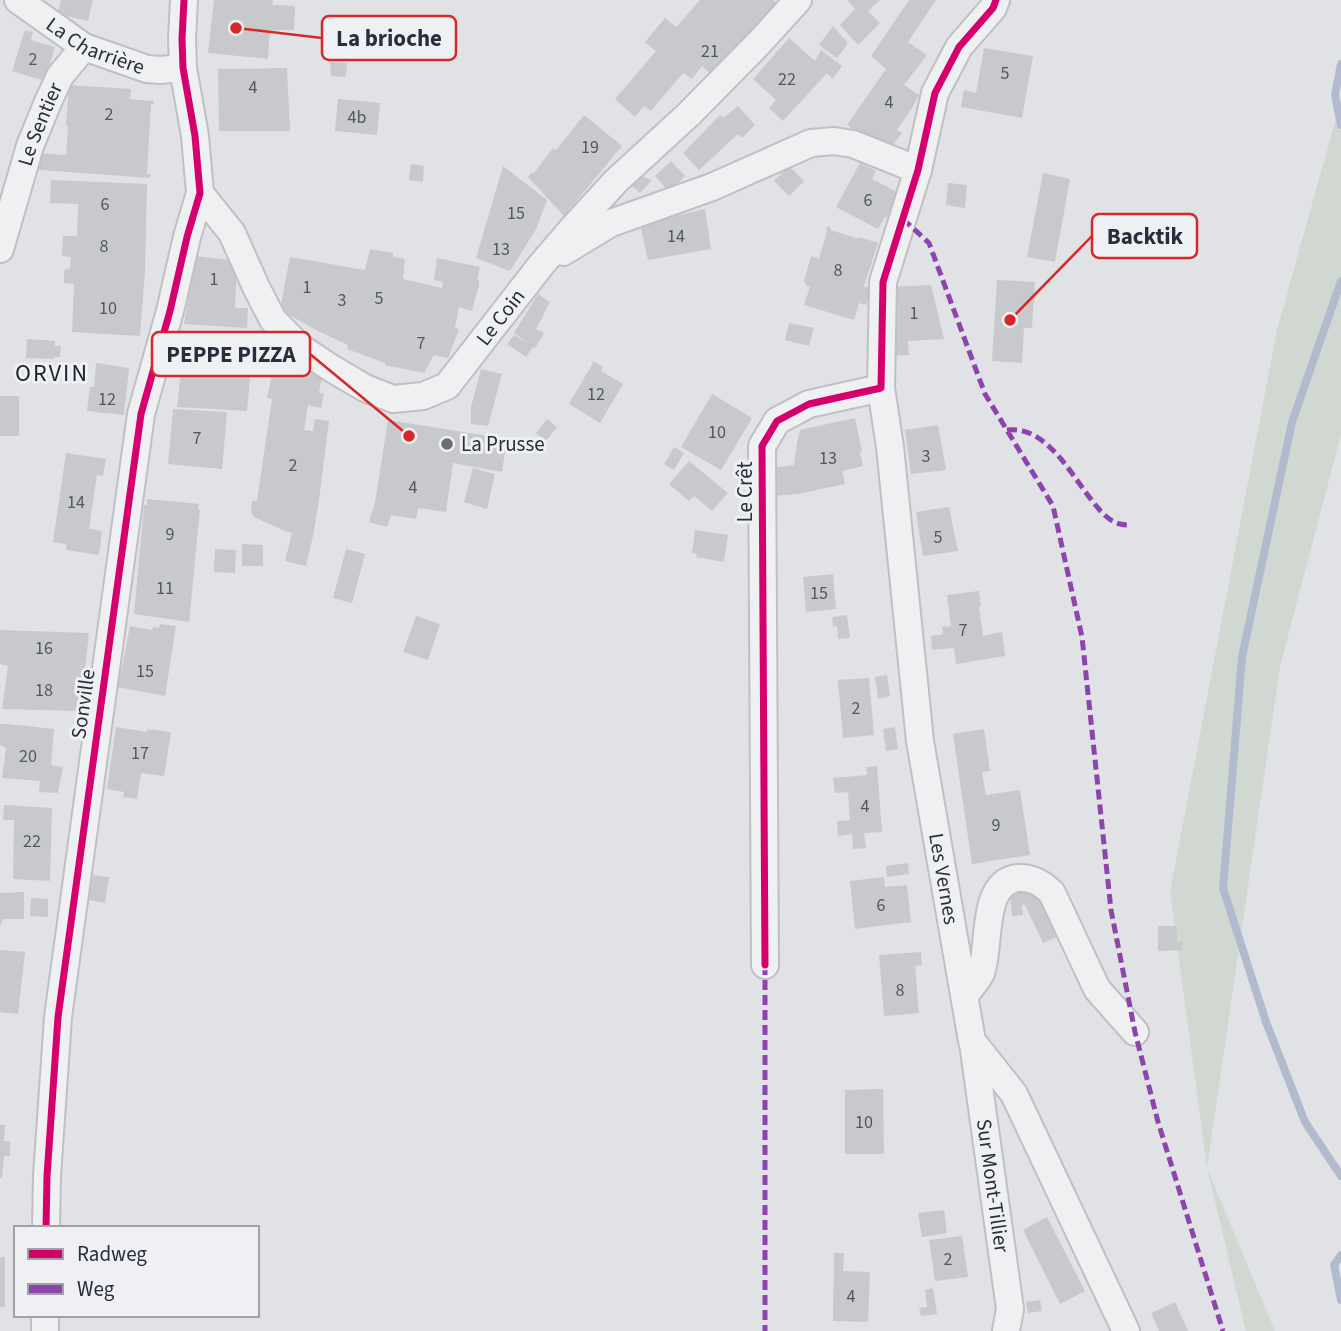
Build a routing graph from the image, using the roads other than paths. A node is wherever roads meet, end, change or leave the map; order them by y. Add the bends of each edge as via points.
1 (18, 0) edge
2 (184, 0) edge
3 (798, 0) edge
4 (996, 0) edge
5 (85, 47) junction
6 (183, 68) junction
7 (918, 170) junction
8 (200, 193) junction
9 (0, 249) edge
10 (541, 265) junction
11 (881, 388) junction
12 (765, 965) dead end
13 (965, 995) junction
14 (1135, 1032) dead end
15 (972, 1041) junction
16 (46, 1226) edge
17 (1006, 1331) edge
18 (1126, 1331) edge

1 - 5 street, La Charrière
2 - 6 street
3 - 10 street, Le Coin via 688,115 616,181
4 - 7 street via 959,47 935,93
5 - 6 street, La Charrière via 147,69
5 - 9 street, Le Sentier via 60,76 48,102
6 - 8 street
7 - 10 street via 853,144 811,143 712,187 611,223
7 - 11 street via 883,282
8 - 10 street, Le Coin via 232,233 273,320 301,348 331,368 393,398 423,396 447,386
8 - 16 street, Sonville via 141,414 58,1017
11 - 12 street, Le Crêt via 809,404 777,421 762,446
11 - 13 street, Les Vernes via 920,741
13 - 14 street via 980,975 992,900 1011,879 1023,878 1041,882 1052,893 1097,989
13 - 15 street, Les Vernes
15 - 17 street, Sur Mont-Tillier via 1010,1309
15 - 18 street, Les Vernes via 1014,1094

